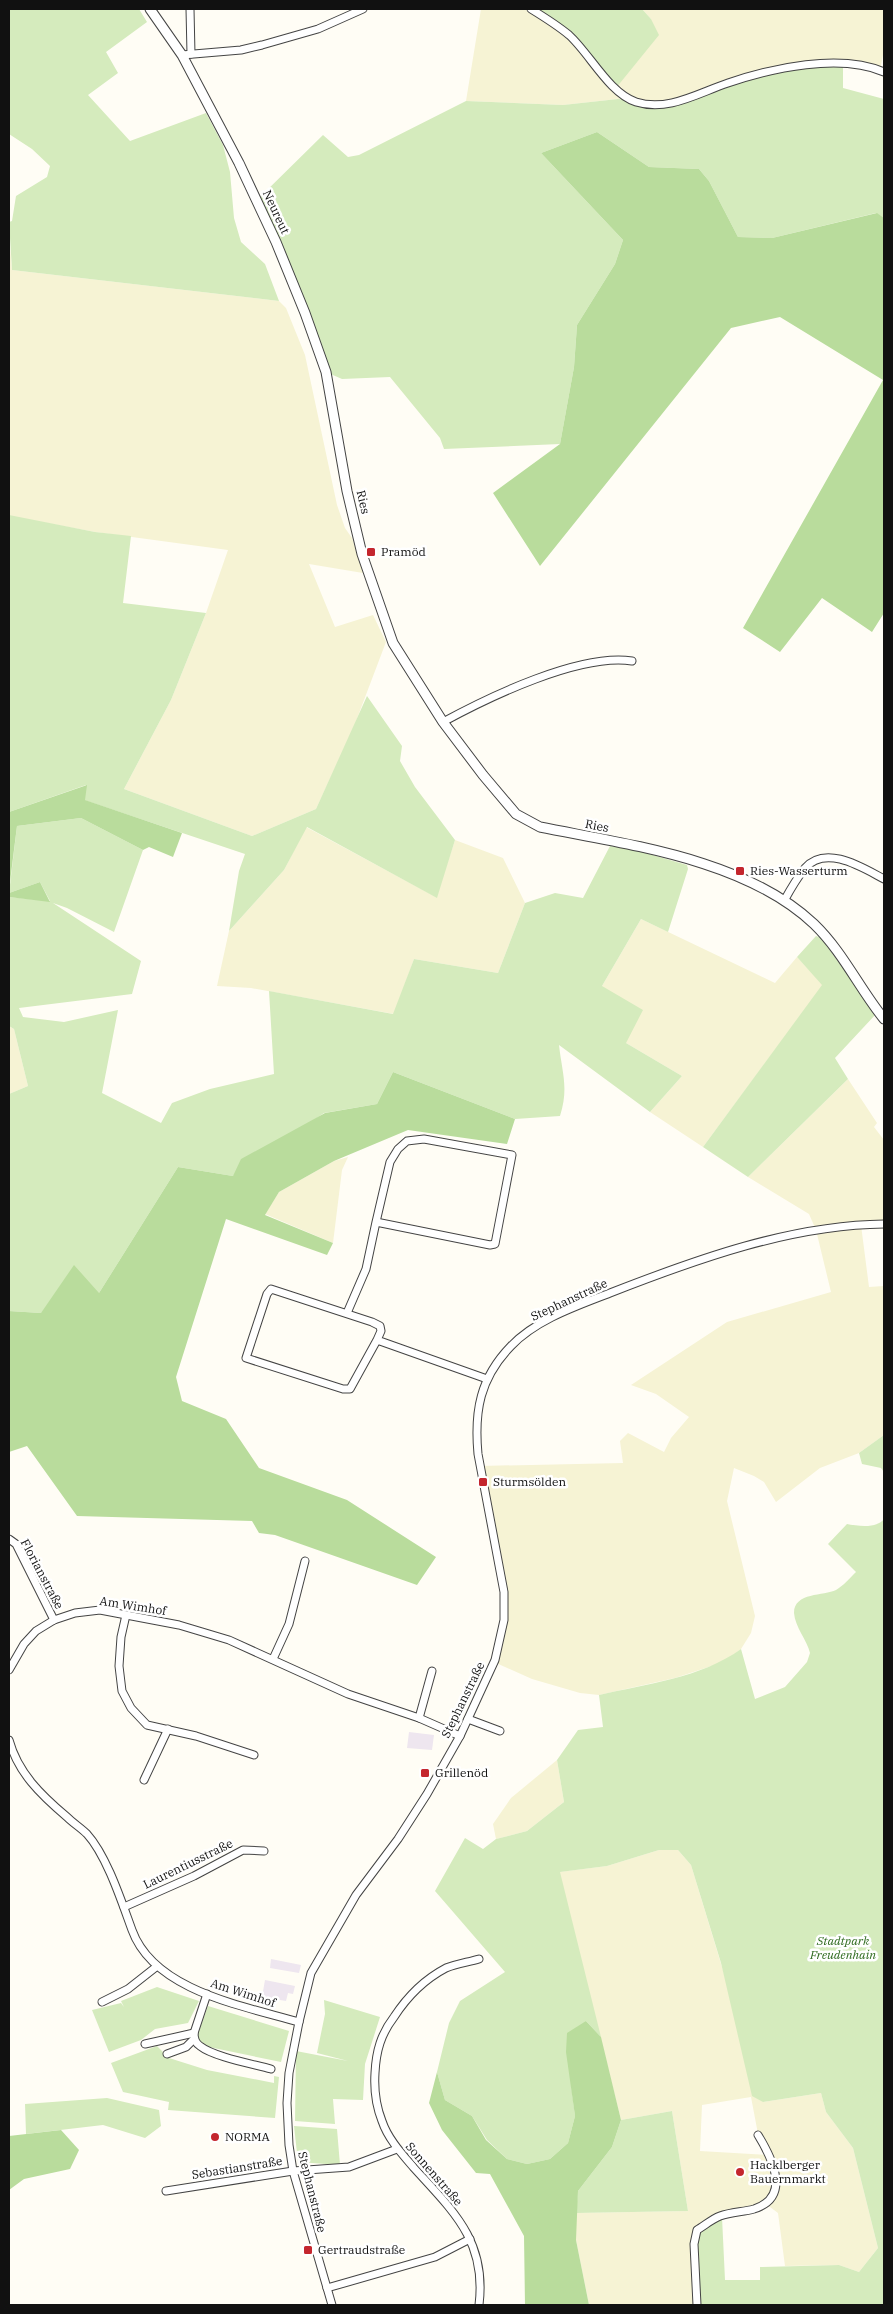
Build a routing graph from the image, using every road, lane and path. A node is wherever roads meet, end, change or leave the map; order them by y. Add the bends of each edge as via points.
1 (150, 9) edge
2 (190, 9) edge
3 (363, 9) edge
4 (531, 9) edge
5 (186, 55) junction
6 (884, 72) edge
7 (329, 388) joint
8 (632, 660) dead end
9 (443, 722) junction
10 (884, 879) edge
11 (784, 901) junction
12 (884, 1019) edge
13 (376, 1222) junction
14 (884, 1224) edge
15 (347, 1313) junction
16 (377, 1340) junction
17 (487, 1379) junction
18 (9, 1539) edge
19 (305, 1561) dead end
20 (126, 1615) junction
21 (54, 1620) junction
22 (273, 1659) junction
23 (9, 1670) edge
24 (432, 1671) dead end
25 (419, 1718) junction
26 (468, 1719) junction
27 (168, 1729) junction
28 (500, 1730) dead end
29 (460, 1736) junction
30 (9, 1740) edge
31 (254, 1755) dead end
32 (144, 1780) dead end
33 (264, 1851) dead end
34 (124, 1906) junction
35 (479, 1960) dead end
36 (156, 1967) junction
37 (207, 1994) junction
38 (102, 2002) dead end
39 (299, 2022) junction
40 (194, 2036) junction
41 (145, 2044) dead end
42 (167, 2054) dead end
43 (271, 2069) dead end
44 (758, 2135) dead end
45 (397, 2149) junction
46 (294, 2171) junction
47 (166, 2191) dead end
48 (470, 2239) junction
49 (327, 2288) junction
50 (332, 2305) edge
51 (479, 2305) edge
52 (696, 2305) edge

1 - 5 street, Neureut
2 - 5 street, Neureut
3 - 5 street via 318,29 262,45
4 - 6 street via 568,35 616,88 637,102 669,104 758,73 797,67 859,64
5 - 7 street, Neureut via 276,242 305,313
7 - 9 street, Ries via 347,491 368,574 393,643
8 - 9 street via 615,658 586,663 484,700
9 - 11 street, Ries via 503,801 529,822 668,853 731,874
10 - 11 street via 842,859 819,860 805,868
11 - 12 street, Ries via 829,940
13 - 13 street via 495,1244 512,1154 424,1139 407,1141 390,1162
13 - 15 street via 366,1269
14 - 17 street, Stephanstraße via 839,1226 766,1242 690,1263 618,1290 534,1327 512,1345
15 - 16 street via 380,1326
15 - 16 street via 271,1290 246,1358 350,1389
16 - 17 street
17 - 26 street, Stephanstraße via 476,1417 476,1436 501,1568 504,1620 495,1660
18 - 21 street, Florianstraße via 16,1544
19 - 22 street via 289,1624
20 - 21 street, Am Wimhof via 100,1610 74,1613
20 - 22 street, Am Wimhof via 196,1630
20 - 27 street via 119,1666 122,1691 131,1708 147,1725
21 - 23 street, Am Wimhof via 36,1631 24,1644
22 - 25 street, Am Wimhof via 348,1694
24 - 25 street
25 - 29 street, Am Wimhof
26 - 28 street
26 - 29 street, Stephanstraße
27 - 31 street
27 - 32 street
29 - 39 street, Stephanstraße via 398,1839 356,1895 311,1973
30 - 34 street, Am Wimhof via 13,1756 34,1788 88,1835
33 - 34 street, Laurentiusstraße via 243,1850 194,1876
34 - 36 street, Am Wimhof via 133,1933
35 - 45 street, Sonnenstraße via 447,1968 422,1984 383,2032 376,2059 374,2090 382,2122
36 - 37 street, Am Wimhof via 182,1984
36 - 38 street via 128,1989
37 - 39 street, Am Wimhof
37 - 40 street
39 - 46 street, Stephanstraße via 289,2074 289,2145
40 - 41 street
40 - 42 street via 186,2047
40 - 43 street via 199,2046
44 - 52 street via 774,2163 776,2180 773,2196 766,2204 720,2217 697,2230 694,2244
45 - 46 street, Sebastianstraße via 348,2166
45 - 48 street, Sonnenstraße via 448,2203
46 - 47 street, Sebastianstraße
46 - 49 street, Stephanstraße
48 - 49 street via 435,2257
48 - 51 street, Sonnenstraße via 479,2262
49 - 50 street, Stephanstraße

